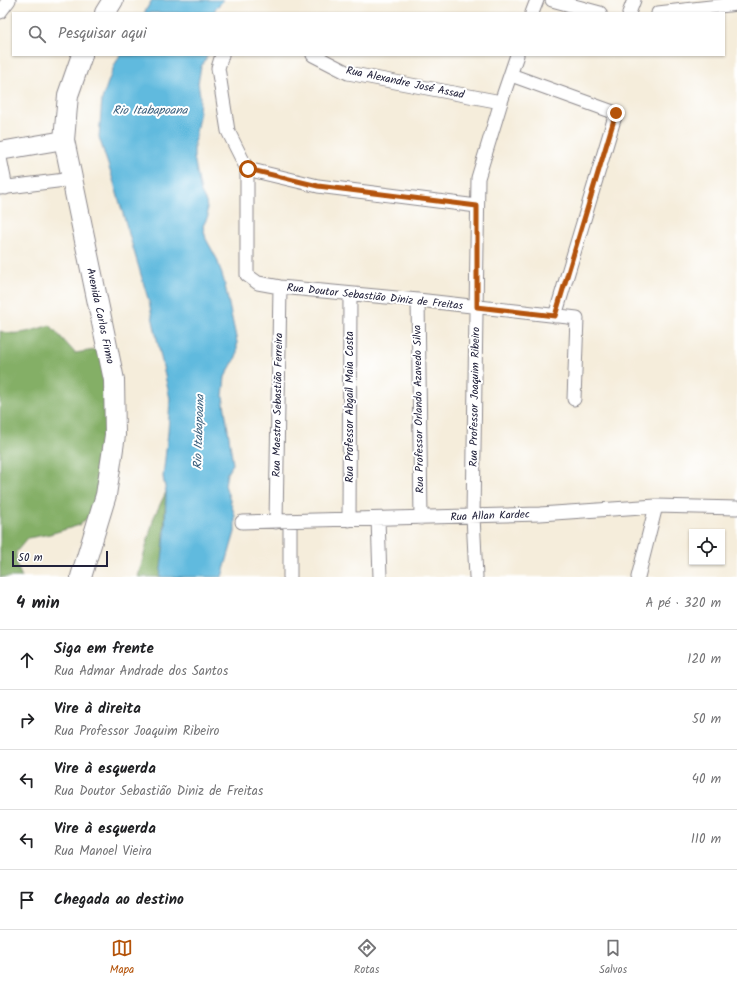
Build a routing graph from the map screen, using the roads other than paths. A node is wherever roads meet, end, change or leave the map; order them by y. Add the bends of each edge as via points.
1 (9, 0) edge
2 (113, 0) edge
3 (537, 0) edge
4 (552, 0) edge
5 (634, 0) edge
6 (734, 3) edge
7 (0, 12) edge
8 (106, 12) edge
9 (532, 12) edge
10 (596, 12) edge
11 (629, 12) edge
12 (666, 12) edge
13 (82, 56) edge
14 (222, 56) edge
15 (315, 56) edge
16 (518, 56) edge
17 (510, 75) junction
18 (501, 102) junction
19 (64, 140) junction
20 (0, 151) edge
21 (0, 158) edge
22 (248, 169) junction
23 (73, 179) junction
24 (3, 188) edge
25 (477, 206) junction
26 (280, 287) junction
27 (350, 294) junction
28 (418, 300) junction
29 (477, 307) junction
30 (555, 316) junction
31 (574, 399) dead end
32 (656, 506) junction
33 (737, 508) edge
34 (473, 516) junction
35 (421, 518) junction
36 (378, 519) junction
37 (349, 520) junction
38 (242, 522) dead end
39 (276, 522) junction
40 (290, 522) junction
41 (81, 577) edge
42 (290, 577) edge
43 (380, 577) edge
44 (476, 577) edge
45 (638, 577) edge

1 - 7 street
2 - 8 main road
3 - 9 street
4 - 10 street
5 - 11 street
6 - 12 street
13 - 19 main road, Avenida Carlos Firmo via 68,95
14 - 22 street via 218,68 228,131
15 - 18 street, Rua Alexandre José Assad via 348,73
16 - 17 street, Rua Professor Joaquim Ribeiro
17 - 18 street, Rua Professor Joaquim Ribeiro
17 - 30 street via 616,113
18 - 25 street, Rua Professor Joaquim Ribeiro via 478,178
19 - 20 street
19 - 23 main road, Avenida Carlos Firmo
21 - 24 street
22 - 25 street via 318,186
22 - 26 street, Rua Doutor Sebastião Diniz de Freitas via 247,275 258,283
23 - 24 street
23 - 41 main road, Avenida Carlos Firmo via 114,380 115,435 106,495
25 - 29 street, Rua Professor Joaquim Ribeiro
26 - 27 street, Rua Doutor Sebastião Diniz de Freitas
26 - 39 street, Rua Maestro Sebastião Ferreira
27 - 28 street, Rua Doutor Sebastião Diniz de Freitas
27 - 37 street, Rua Professor Abgail Maia Costa
28 - 29 street, Rua Doutor Sebastião Diniz de Freitas
28 - 35 street, Rua Professor Orlando Azavedo Silva
29 - 30 street, Rua Doutor Sebastião Diniz de Freitas
29 - 34 street, Rua Professor Joaquim Ribeiro
30 - 31 street, Rua Doutor Sebastião Diniz de Freitas via 578,318
32 - 33 street, Rua Allan Kardec
32 - 34 street, Rua Allan Kardec
32 - 45 street
34 - 35 street, Rua Allan Kardec
34 - 44 street, Rua Professor Joaquim Ribeiro
35 - 36 street, Rua Allan Kardec
36 - 37 street, Rua Allan Kardec
36 - 43 street
37 - 40 street, Rua Allan Kardec
38 - 39 street, Rua Allan Kardec
39 - 40 street, Rua Allan Kardec
40 - 42 street

